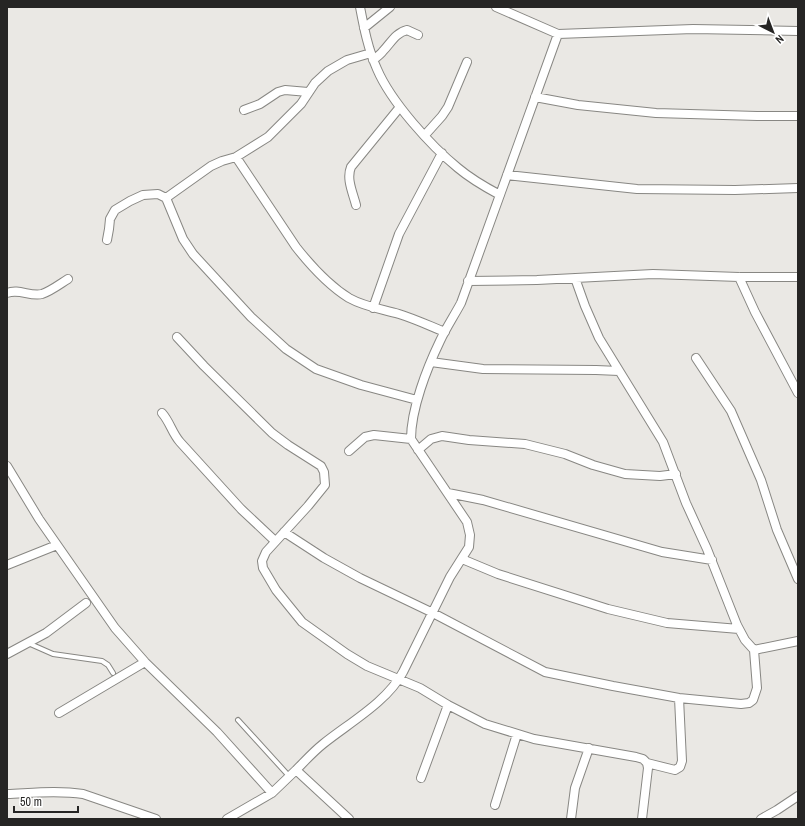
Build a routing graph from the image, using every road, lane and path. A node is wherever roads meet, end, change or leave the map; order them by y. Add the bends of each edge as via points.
1 (360, 7) edge
2 (390, 7) edge
3 (496, 7) edge
4 (364, 28) junction
5 (798, 31) edge
6 (558, 34) junction
7 (418, 35) dead end
8 (372, 56) junction
9 (467, 62) dead end
10 (308, 92) junction
11 (535, 97) junction
12 (400, 107) junction
13 (244, 110) dead end
14 (798, 116) edge
15 (425, 135) junction
16 (442, 153) junction
17 (236, 157) junction
18 (507, 175) junction
19 (798, 188) edge
20 (500, 195) junction
21 (166, 198) junction
22 (356, 205) dead end
23 (107, 240) dead end
24 (798, 277) edge
25 (575, 278) junction
26 (739, 278) junction
27 (68, 279) dead end
28 (468, 282) junction
29 (7, 293) edge
30 (373, 308) junction
31 (445, 332) junction
32 (177, 337) dead end
33 (696, 358) dead end
34 (431, 362) junction
35 (619, 372) junction
36 (798, 393) edge
37 (417, 400) junction
38 (162, 413) dead end
39 (411, 439) junction
40 (418, 450) junction
41 (349, 451) dead end
42 (7, 466) edge
43 (676, 474) junction
44 (448, 493) junction
45 (284, 532) junction
46 (275, 541) junction
47 (57, 545) junction
48 (462, 559) junction
49 (712, 560) junction
50 (7, 565) edge
51 (798, 579) edge
52 (86, 603) dead end
53 (431, 612) junction
54 (739, 629) junction
55 (798, 641) edge
56 (28, 643) junction
57 (754, 650) junction
58 (7, 654) edge
59 (145, 662) junction
60 (113, 672) dead end
61 (398, 680) junction
62 (679, 698) junction
63 (448, 705) junction
64 (59, 714) dead end
65 (238, 720) dead end
66 (517, 734) junction
67 (589, 748) junction
68 (647, 763) junction
69 (296, 770) junction
70 (290, 776) junction
71 (421, 778) dead end
72 (272, 793) junction
73 (7, 794) edge
74 (798, 796) edge
75 (496, 805) dead end
76 (156, 819) edge
77 (227, 819) edge
78 (349, 819) edge
79 (571, 819) edge
80 (642, 819) edge
81 (761, 819) edge

1 - 4 street
2 - 4 street
3 - 6 street
4 - 8 street
5 - 6 street via 693,29
6 - 11 street
7 - 8 street via 407,30 402,31 382,52
8 - 10 street via 347,60 328,71
8 - 12 street via 377,70
9 - 15 street via 448,107
10 - 13 street via 285,90
10 - 17 street via 301,104 268,137
11 - 14 street via 578,105 656,113
11 - 18 street
12 - 15 street
12 - 22 street via 351,168 349,179
15 - 16 street
16 - 20 street via 472,179
16 - 30 street via 399,234
17 - 21 street via 211,166
17 - 30 street via 306,260 340,291
18 - 19 street via 637,189
18 - 20 street
20 - 28 street
21 - 23 street via 158,194 143,195 115,210 110,219
21 - 37 street via 183,239 193,254 251,317 286,349 316,369 361,385
24 - 26 street
25 - 26 street via 653,274
25 - 28 street
25 - 35 street via 599,338
26 - 36 street
27 - 29 street via 42,294 18,291
28 - 31 street via 461,303
30 - 31 street
31 - 34 street
32 - 45 street via 272,433 321,466 325,485
33 - 51 street via 731,411 761,480 777,530
34 - 35 street via 483,369
34 - 37 street
35 - 43 street via 663,442
37 - 39 street
38 - 46 street via 180,442 241,509
39 - 40 street
39 - 41 street via 374,435 365,437
40 - 43 street via 431,439 442,436 525,444 625,474
40 - 44 street
42 - 47 street
43 - 49 street
44 - 48 street via 470,531 469,547
44 - 49 street via 483,500 662,552
45 - 46 street
45 - 53 street via 360,578
46 - 61 street via 263,556 263,568 276,590 302,622 347,654
47 - 50 street
47 - 59 street via 115,628
48 - 53 street
48 - 54 street via 498,574 608,609 667,622
49 - 54 street
52 - 56 street
53 - 61 street
53 - 62 street via 545,672
54 - 57 street
55 - 57 street
56 - 58 street
56 - 60 lane via 53,654 102,661
57 - 62 street via 757,688 753,700 749,703
59 - 64 street
59 - 72 street via 217,732
61 - 63 street via 420,688
61 - 69 street via 377,702 322,745
62 - 68 street via 682,757 680,767 675,770
63 - 66 street via 485,724
63 - 71 street
65 - 70 lane
66 - 67 street
66 - 75 street
67 - 68 street via 636,757
67 - 79 street via 575,788
68 - 80 street
69 - 70 street
69 - 78 street
70 - 72 street
72 - 77 street
73 - 76 street via 83,794
74 - 81 street

